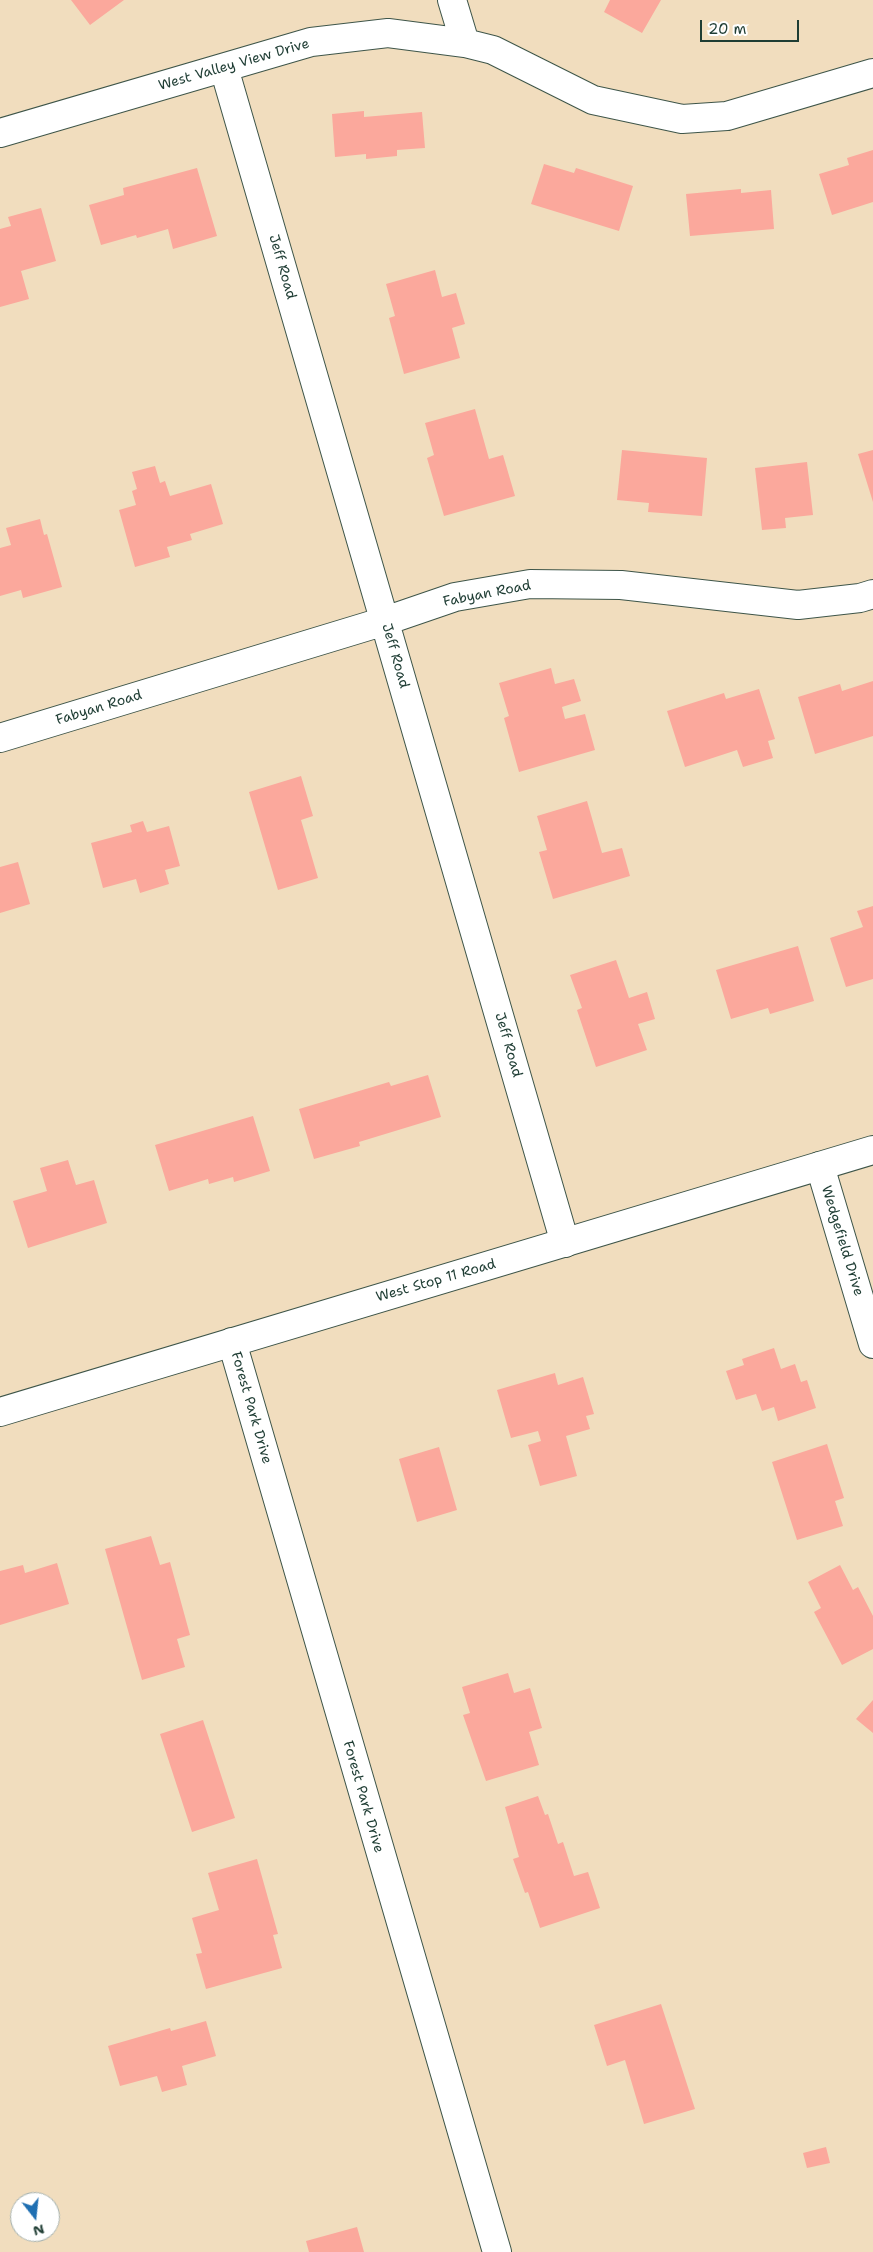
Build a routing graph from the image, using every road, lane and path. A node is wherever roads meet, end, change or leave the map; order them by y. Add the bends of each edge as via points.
1 (452, 0) edge
2 (465, 43) junction
3 (224, 68) junction
4 (873, 73) edge
5 (0, 133) edge
6 (873, 594) edge
7 (385, 621) junction
8 (0, 738) edge
9 (873, 1150) edge
10 (820, 1166) junction
11 (565, 1243) junction
12 (232, 1342) junction
13 (873, 1344) edge
14 (0, 1412) edge
15 (497, 2252) edge

1 - 2 street
2 - 3 street, West Valley View Drive via 388,33 311,42
2 - 4 street, West Valley View Drive via 493,50 593,100 682,119 727,116
3 - 5 street, West Valley View Drive
3 - 7 street, Jeff Road
6 - 7 street, Fabyan Road via 798,605 621,584 530,584 454,598
7 - 8 street, Fabyan Road
7 - 11 street, Jeff Road
9 - 10 street, West Stop 11 Road
10 - 11 street, West Stop 11 Road
10 - 13 street, Wedgefield Drive
11 - 12 street, West Stop 11 Road
12 - 14 street, West Stop 11 Road
12 - 15 street, Forest Park Drive

